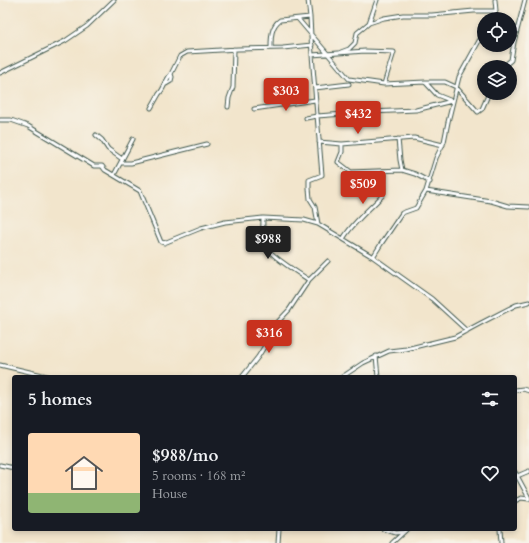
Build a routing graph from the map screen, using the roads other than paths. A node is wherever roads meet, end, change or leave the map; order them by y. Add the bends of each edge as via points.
1 (114, 0) edge
2 (308, 0) edge
3 (377, 0) edge
4 (495, 0) edge
5 (526, 0) edge
6 (496, 11) joint
7 (310, 17) junction
8 (298, 19) junction
9 (369, 23) junction
10 (310, 34) junction
11 (312, 45) junction
12 (477, 45) edge
13 (270, 48) junction
14 (234, 49) junction
15 (337, 53) junction
16 (328, 54) junction
17 (312, 55) junction
18 (511, 60) edge
19 (0, 73) edge
20 (425, 82) junction
21 (349, 84) dead end
22 (384, 84) junction
23 (456, 87) junction
24 (314, 88) junction
25 (315, 100) junction
26 (486, 100) edge
27 (452, 101) junction
28 (228, 107) dead end
29 (151, 108) dead end
30 (254, 109) dead end
31 (318, 116) junction
32 (306, 118) dead end
33 (0, 120) edge
34 (96, 135) dead end
35 (133, 139) dead end
36 (398, 139) junction
37 (319, 142) junction
38 (207, 144) dead end
39 (342, 144) junction
40 (443, 145) junction
41 (122, 161) junction
42 (402, 170) junction
43 (385, 171) junction
44 (114, 175) junction
45 (430, 182) junction
46 (426, 191) junction
47 (529, 207) edge
48 (263, 218) junction
49 (318, 224) junction
50 (342, 238) junction
51 (373, 257) junction
52 (328, 261) dead end
53 (309, 280) junction
54 (529, 302) edge
55 (467, 331) junction
56 (376, 356) junction
57 (0, 365) edge
58 (42, 375) edge
59 (244, 375) edge
60 (345, 375) edge
61 (378, 375) edge
62 (517, 390) edge
63 (529, 391) edge
64 (0, 465) edge
65 (12, 468) edge
66 (529, 471) edge
67 (517, 477) edge
68 (517, 479) edge
69 (517, 499) edge
70 (529, 499) edge
71 (279, 531) edge
72 (391, 531) edge
73 (405, 531) edge
74 (500, 531) edge
75 (278, 543) edge
76 (392, 543) edge
77 (501, 543) edge

1 - 19 street via 87,26 65,41
2 - 7 street
3 - 9 street
4 - 6 street
5 - 18 street
6 - 9 street via 403,15
7 - 8 street
7 - 10 street
8 - 10 street
8 - 13 street via 278,20 272,31
9 - 15 street via 357,33 352,46
10 - 11 street
10 - 16 street
11 - 13 street
11 - 17 street
12 - 23 street
13 - 14 street
14 - 28 street via 233,87
14 - 29 street via 187,52 180,56
15 - 16 street
15 - 22 street via 394,52
16 - 17 street
16 - 22 street via 349,79
17 - 24 street
20 - 22 street
20 - 23 street via 445,82
20 - 27 street via 437,95
21 - 24 street
23 - 26 street via 478,112
23 - 27 street
24 - 25 street
25 - 30 street
25 - 31 street
27 - 31 street via 416,110
27 - 40 street
31 - 32 street
31 - 37 street
33 - 44 street via 11,120 28,126 94,166 102,166
34 - 41 street
35 - 41 street
36 - 39 street
36 - 40 street via 419,139
36 - 42 street
37 - 39 street
37 - 49 street via 322,174 309,180 310,199 315,207
38 - 41 street via 131,163
39 - 43 street via 338,162 351,172
40 - 45 street via 436,158
41 - 44 street
42 - 43 street
42 - 45 street
43 - 50 street via 384,195
44 - 48 street via 140,191 161,242 164,243 219,223
45 - 46 street
46 - 47 street via 492,201 508,206
46 - 51 street via 416,208 402,213
48 - 49 street via 304,220
48 - 53 street via 266,247
49 - 50 street
50 - 51 street
51 - 55 street via 432,299
52 - 53 street
53 - 59 street via 289,310 274,326 258,357
54 - 55 street via 516,305
55 - 56 street via 455,337
56 - 60 street
56 - 61 street
57 - 58 street
62 - 63 street
64 - 65 street
66 - 67 street
68 - 70 street
69 - 70 street
71 - 75 street
72 - 73 street
73 - 76 street
74 - 77 street

